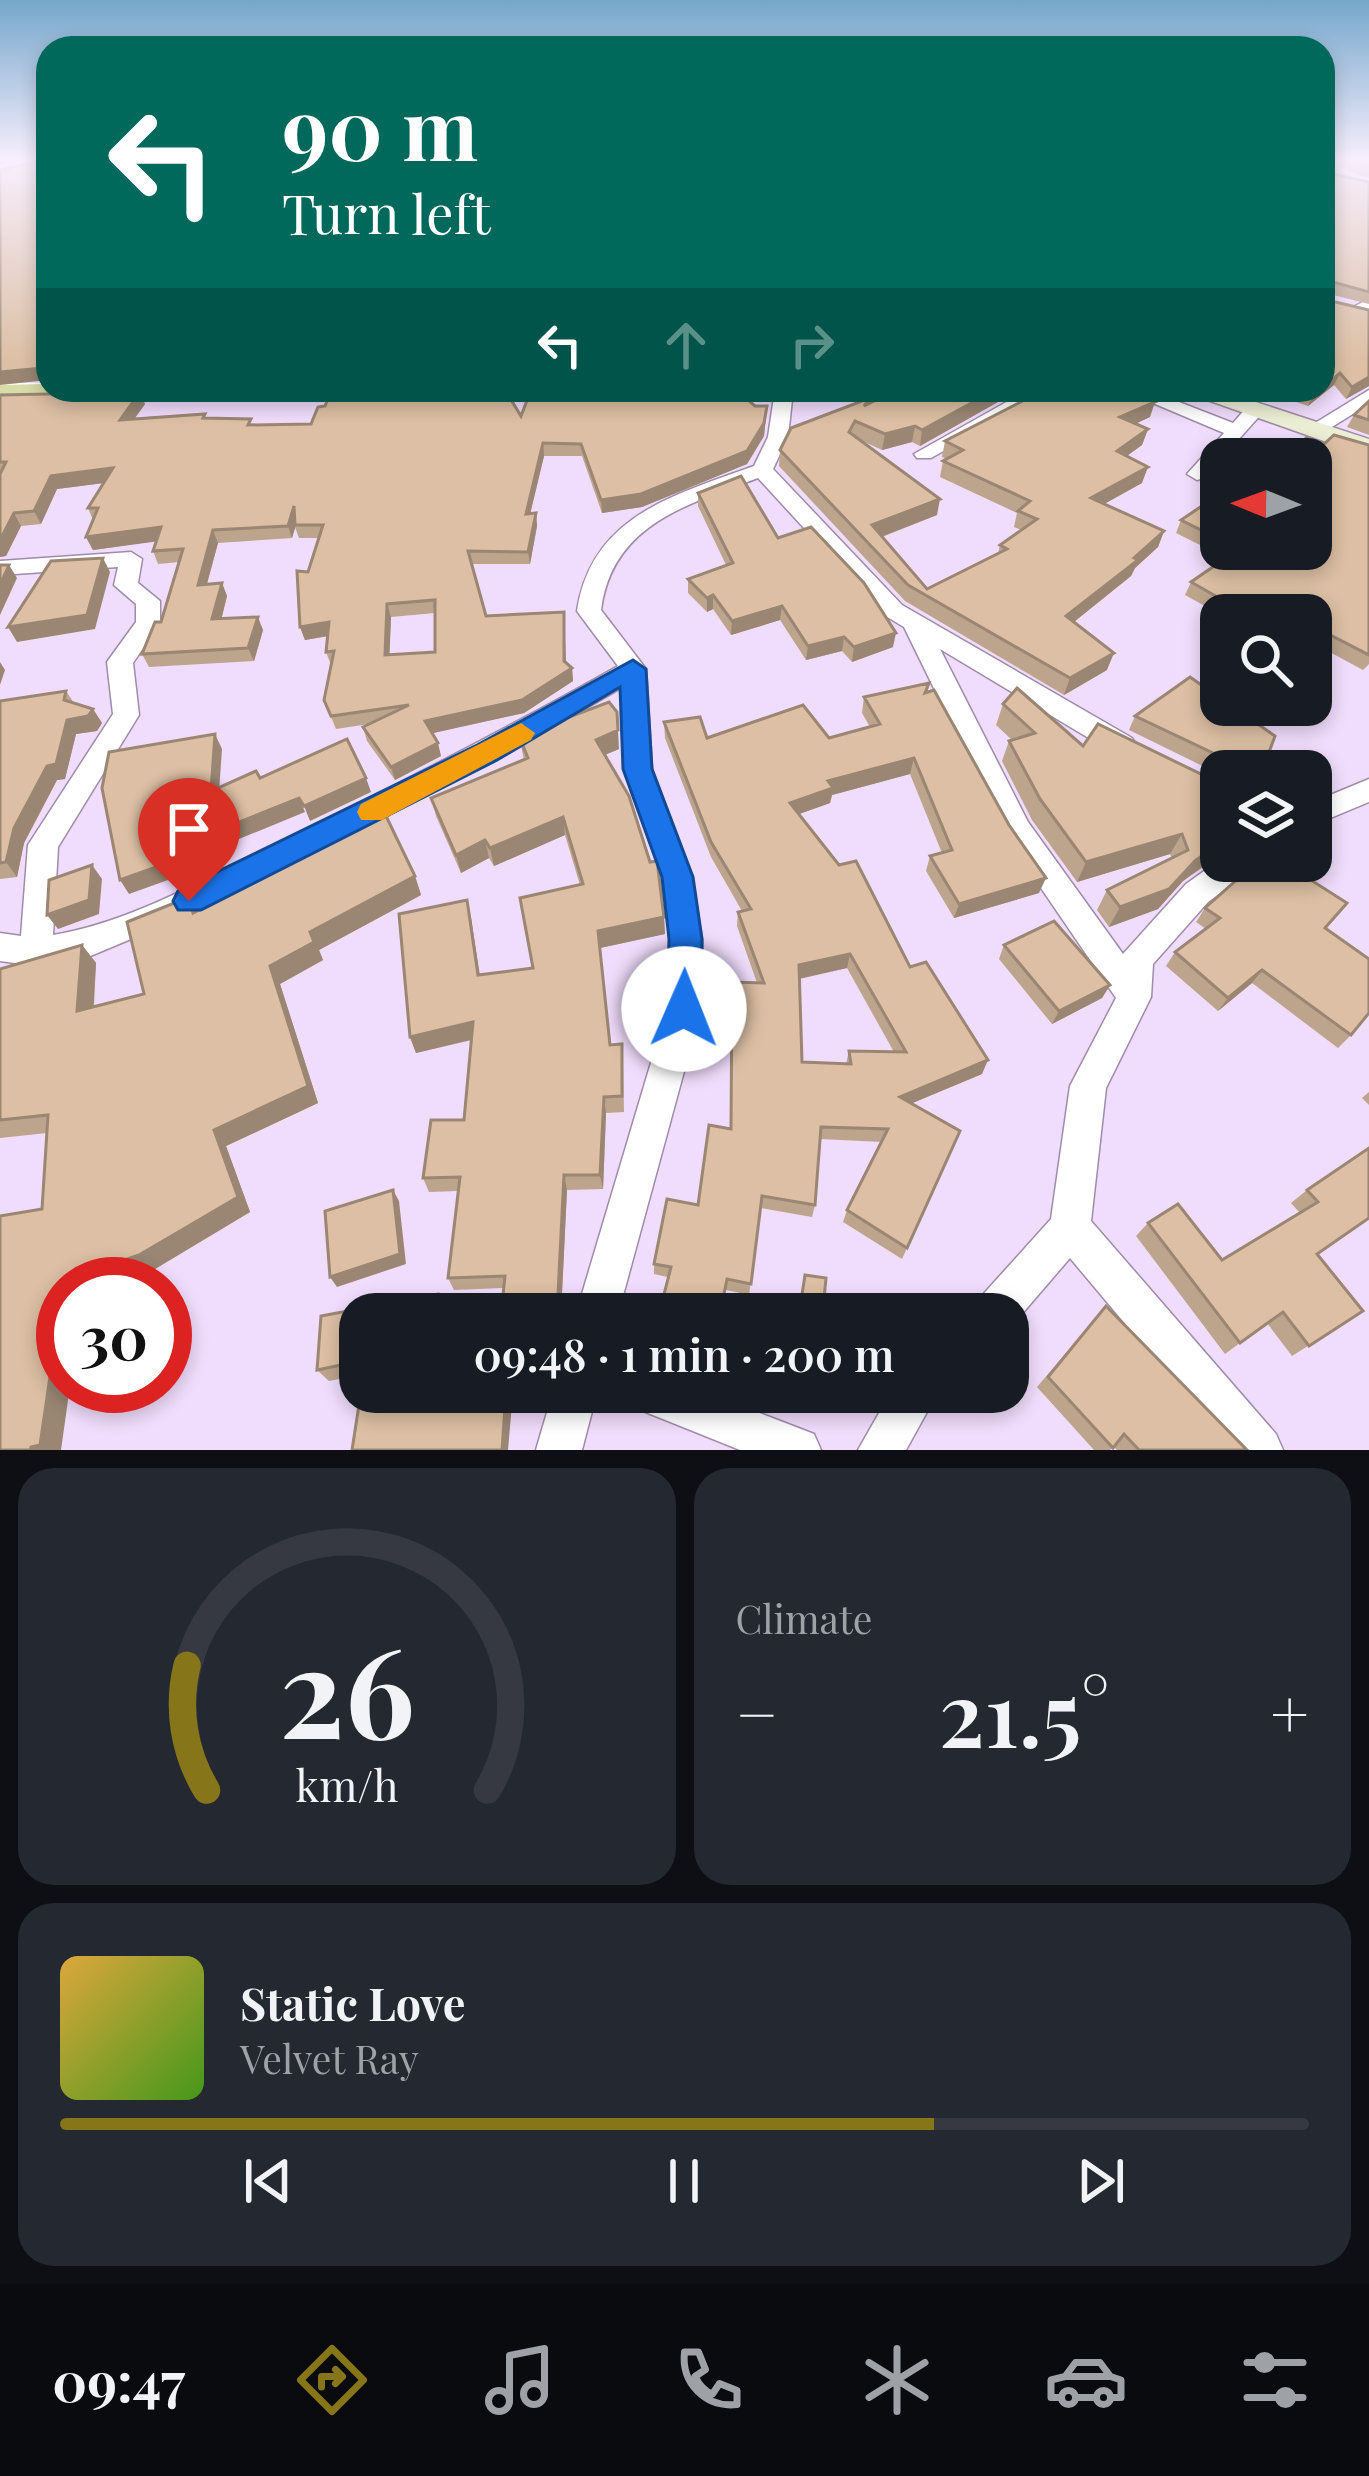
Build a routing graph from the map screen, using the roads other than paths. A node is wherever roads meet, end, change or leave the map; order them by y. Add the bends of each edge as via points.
1 (36, 393) edge
2 (0, 394) edge
3 (1369, 395) edge
4 (782, 402) edge
5 (1020, 402) edge
6 (1175, 402) edge
7 (1213, 402) edge
8 (1245, 421) junction
9 (1312, 431) junction
10 (1369, 448) edge
11 (924, 454) dead end
12 (762, 470) junction
13 (1197, 474) dead end
14 (0, 568) edge
15 (915, 624) junction
16 (633, 669) junction
17 (1140, 754) edge
18 (1369, 790) edge
19 (1332, 806) edge
20 (1213, 882) edge
21 (0, 947) edge
22 (36, 952) junction
23 (0, 976) edge
24 (1134, 997) junction
25 (1070, 1228) junction
26 (603, 1293) edge
27 (1013, 1293) edge
28 (569, 1413) edge
29 (703, 1413) edge
30 (903, 1413) edge
31 (559, 1450) edge
32 (798, 1450) edge
33 (881, 1450) edge
34 (1260, 1450) edge

1 - 2 main road
3 - 9 street
4 - 12 street
5 - 11 street
6 - 8 street
7 - 8 main road
8 - 9 main road
8 - 13 street
9 - 10 main road
12 - 15 street
12 - 16 street via 685,499 604,550 589,611
14 - 22 street via 131,560 125,585 148,601 148,623 120,662 126,715 43,844
15 - 17 street
15 - 24 street via 1017,830
16 - 22 street via 487,753 189,901 88,943
16 - 26 street via 638,769 677,877 684,1009
18 - 19 street
20 - 24 street via 1137,959
21 - 22 street
22 - 23 street
24 - 25 street via 1088,1086
25 - 27 street
25 - 34 street
28 - 31 street
29 - 32 street
30 - 33 street

